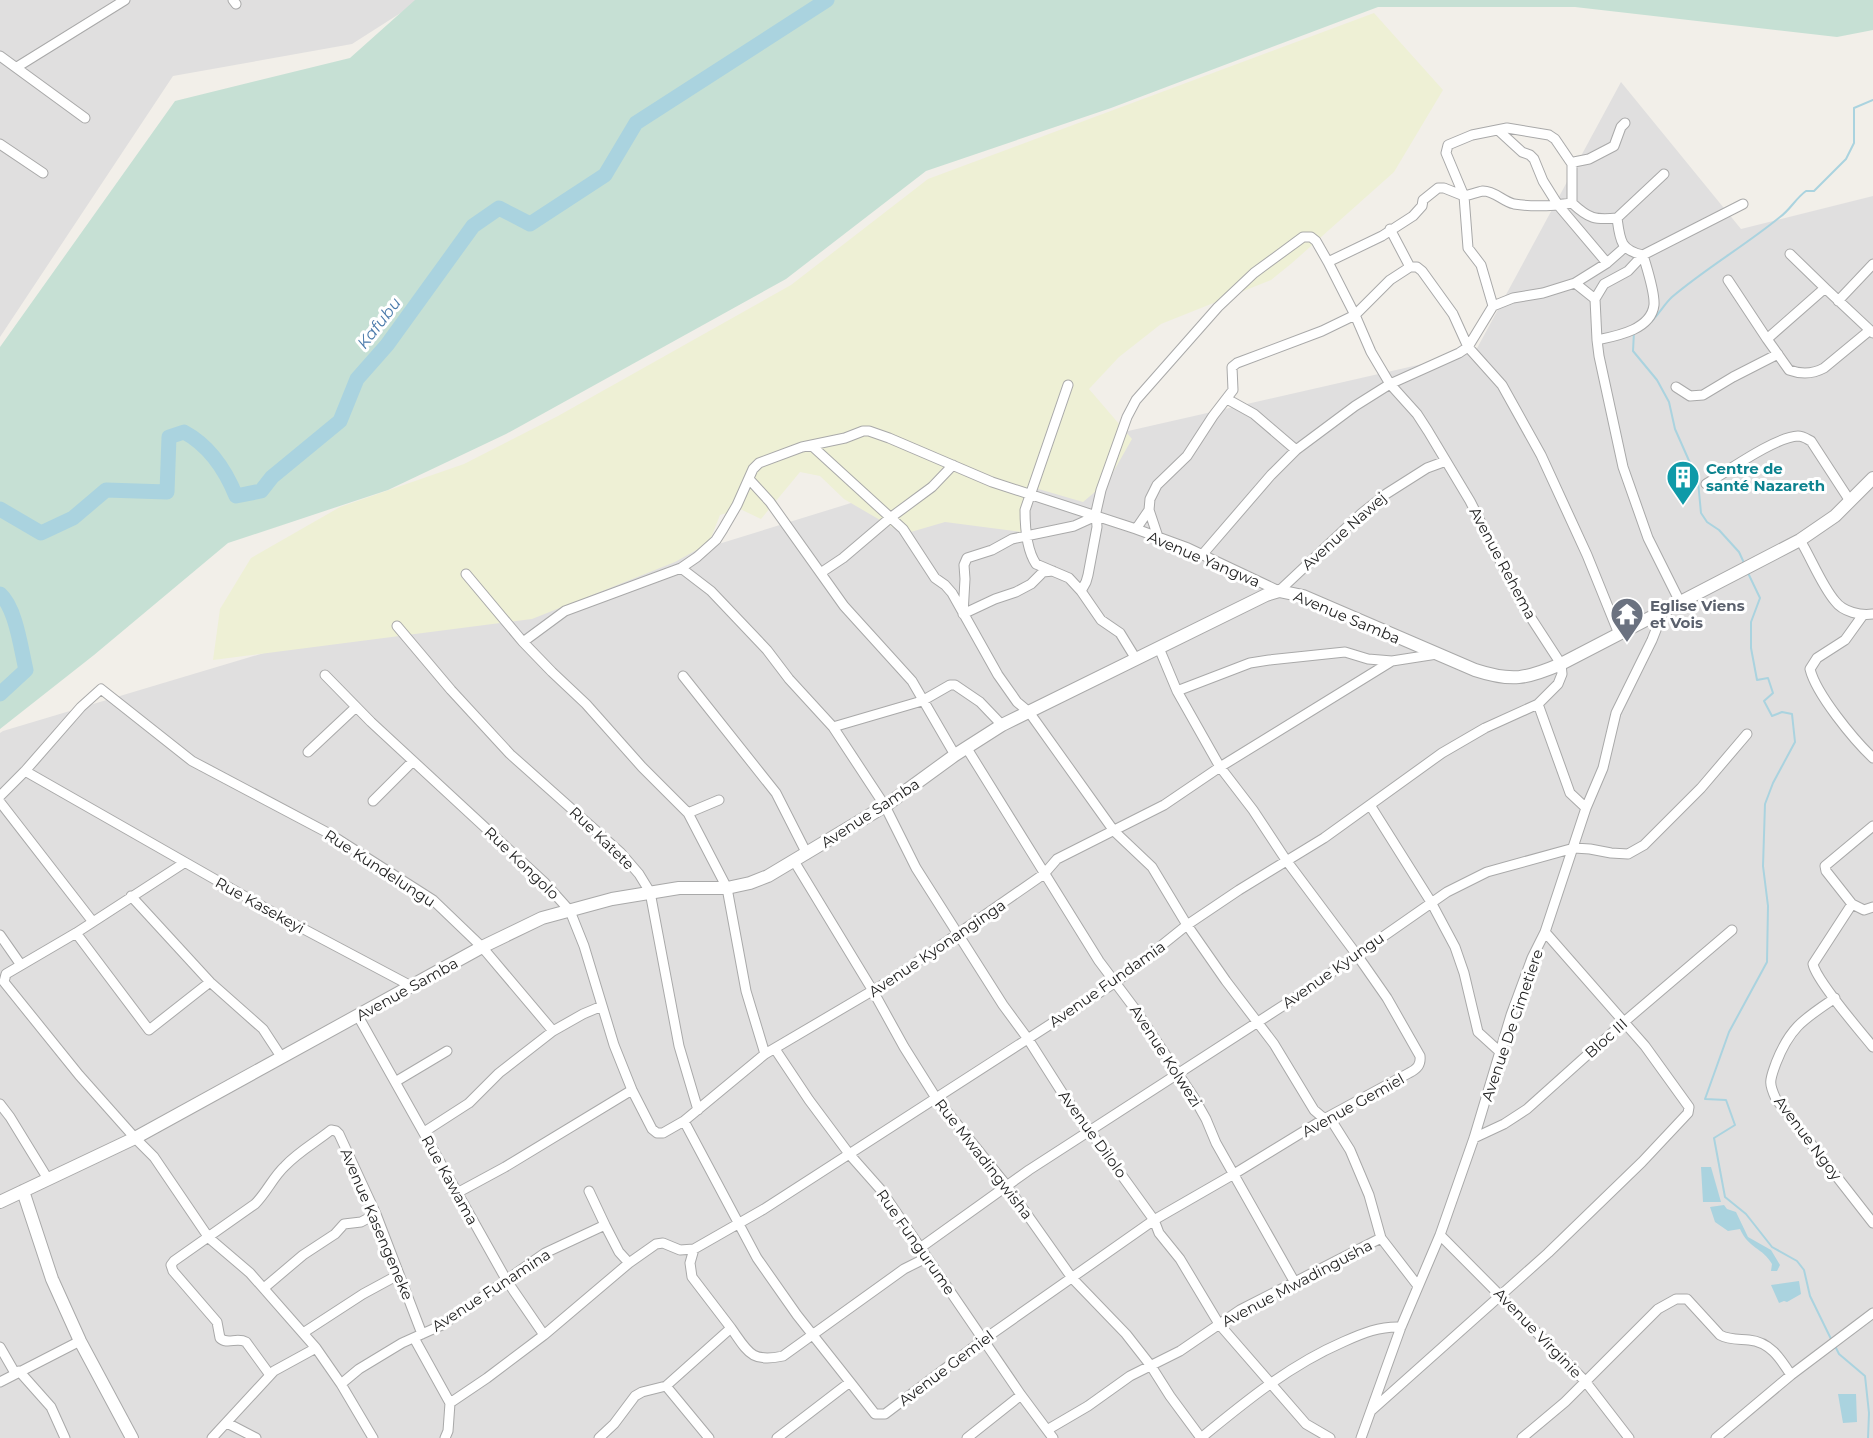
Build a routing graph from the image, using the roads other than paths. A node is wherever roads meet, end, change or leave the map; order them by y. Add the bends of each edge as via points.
1 (125, 0) edge
2 (0, 56) edge
3 (17, 67) junction
4 (85, 118) dead end
5 (1625, 123) dead end
6 (1498, 130) junction
7 (0, 144) edge
8 (1572, 164) junction
9 (43, 173) dead end
10 (1664, 174) dead end
11 (1464, 196) junction
12 (1572, 203) junction
13 (1743, 204) dead end
14 (1558, 205) junction
15 (1617, 219) junction
16 (1390, 229) junction
17 (1625, 247) junction
18 (1790, 254) dead end
19 (1643, 255) junction
20 (1328, 262) junction
21 (1607, 263) junction
22 (1873, 264) edge
23 (1410, 267) junction
24 (1728, 280) dead end
25 (1575, 283) junction
26 (1825, 288) junction
27 (1594, 299) junction
28 (1838, 301) junction
29 (1493, 306) junction
30 (1355, 315) junction
31 (1871, 332) edge
32 (1767, 339) junction
33 (1598, 340) junction
34 (1468, 346) junction
35 (1778, 354) junction
36 (1390, 384) junction
37 (1068, 385) dead end
38 (1676, 387) dead end
39 (1227, 399) junction
40 (810, 445) junction
41 (1296, 450) junction
42 (1446, 461) junction
43 (953, 465) junction
44 (749, 478) junction
45 (1873, 478) edge
46 (1706, 484) dead end
47 (1030, 494) junction
48 (1850, 501) junction
49 (1149, 510) junction
50 (1096, 516) junction
51 (890, 518) junction
52 (1136, 529) junction
53 (1027, 535) junction
54 (1158, 537) junction
55 (1800, 540) junction
56 (1202, 555) junction
57 (681, 568) junction
58 (1053, 571) junction
59 (822, 572) junction
60 (466, 574) dead end
61 (1081, 591) junction
62 (1279, 591) junction
63 (1680, 602) junction
64 (1663, 612) junction
65 (963, 614) junction
66 (1868, 615) edge
67 (397, 626) dead end
68 (1619, 634) junction
69 (523, 642) junction
70 (1158, 648) junction
71 (1437, 654) junction
72 (1136, 659) junction
73 (1392, 661) junction
74 (1561, 664) junction
75 (325, 675) dead end
76 (683, 676) dead end
77 (1177, 691) junction
78 (922, 701) junction
79 (1538, 704) junction
80 (356, 707) junction
81 (1029, 712) junction
82 (1002, 726) junction
83 (832, 727) junction
84 (1747, 734) dead end
85 (966, 747) junction
86 (308, 752) dead end
87 (955, 755) junction
88 (1873, 758) edge
89 (413, 761) junction
90 (1220, 767) junction
91 (25, 771) junction
92 (0, 796) edge
93 (719, 800) dead end
94 (373, 801) dead end
95 (0, 802) edge
96 (1370, 805) junction
97 (885, 806) junction
98 (1586, 808) junction
99 (687, 813) junction
100 (1873, 826) edge
101 (1114, 831) junction
102 (1574, 848) junction
103 (807, 854) junction
104 (1286, 860) junction
105 (794, 861) junction
106 (184, 863) junction
107 (1044, 874) junction
108 (727, 888) junction
109 (650, 892) junction
110 (131, 896) junction
111 (1431, 902) junction
112 (1852, 904) junction
113 (1873, 907) edge
114 (570, 911) junction
115 (93, 922) junction
116 (1187, 926) junction
117 (1732, 930) dead end
118 (1545, 932) junction
119 (76, 933) junction
120 (957, 933) junction
121 (0, 935) edge
122 (482, 947) junction
123 (1357, 954) junction
124 (21, 965) junction
125 (210, 981) junction
126 (1116, 982) junction
127 (413, 987) junction
128 (873, 991) junction
129 (1835, 998) junction
130 (602, 1006) junction
131 (358, 1016) junction
132 (1258, 1021) junction
133 (1624, 1022) junction
134 (553, 1031) junction
135 (1028, 1039) junction
136 (1873, 1047) edge
137 (775, 1048) junction
138 (447, 1051) dead end
139 (1500, 1052) junction
140 (765, 1054) junction
141 (282, 1058) junction
142 (1177, 1075) junction
143 (395, 1082) junction
144 (632, 1090) junction
145 (936, 1098) junction
146 (0, 1104) edge
147 (698, 1110) junction
148 (1324, 1119) junction
149 (684, 1120) junction
150 (1090, 1130) junction
151 (424, 1132) junction
152 (657, 1133) joint
153 (135, 1138) junction
154 (1474, 1138) junction
155 (850, 1155) junction
156 (1234, 1174) junction
157 (48, 1179) junction
158 (1006, 1186) junction
159 (23, 1191) junction
160 (589, 1191) dead end
161 (457, 1193) junction
162 (0, 1202) edge
163 (376, 1214) junction
164 (1154, 1220) junction
165 (1873, 1223) edge
166 (739, 1224) junction
167 (605, 1225) junction
168 (1440, 1235) junction
169 (209, 1238) junction
170 (1381, 1238) junction
171 (920, 1248) junction
172 (694, 1250) junction
173 (926, 1258) junction
174 (630, 1263) junction
175 (398, 1275) junction
176 (1072, 1278) junction
177 (507, 1281) junction
178 (1294, 1281) junction
179 (1418, 1286) junction
180 (264, 1288) junction
181 (1502, 1295) junction
182 (1873, 1313) edge
183 (1220, 1324) junction
184 (1401, 1327) junction
185 (731, 1328) junction
186 (303, 1333) junction
187 (814, 1334) junction
188 (418, 1336) junction
189 (542, 1338) junction
190 (983, 1340) junction
191 (80, 1341) junction
192 (0, 1347) edge
193 (316, 1348) junction
194 (1151, 1366) junction
195 (17, 1372) junction
196 (270, 1375) junction
197 (1791, 1375) junction
198 (1585, 1381) junction
199 (0, 1382) edge
200 (850, 1382) junction
201 (1270, 1383) junction
202 (340, 1384) junction
203 (666, 1386) junction
204 (1021, 1395) junction
205 (450, 1403) junction
206 (1370, 1413) junction
207 (226, 1423) junction
208 (1050, 1434) edge
209 (65, 1438) edge
210 (132, 1438) edge
211 (212, 1438) edge
212 (256, 1438) edge
213 (374, 1438) edge
214 (445, 1438) edge
215 (599, 1438) edge
216 (709, 1438) edge
217 (777, 1438) edge
218 (967, 1438) edge
219 (1201, 1438) edge
220 (1330, 1438) edge
221 (1361, 1438) edge
222 (1522, 1438) edge
223 (1629, 1438) edge
224 (1716, 1438) edge

1 - 3 street
2 - 3 street
3 - 4 street
5 - 8 street via 1614,146
6 - 8 street via 1549,135
6 - 11 street via 1448,145 1446,153
6 - 14 street via 1534,159
7 - 9 street
8 - 12 street
10 - 15 street
11 - 14 street via 1481,191 1514,204
11 - 16 street via 1438,188 1423,200 1418,212
11 - 29 street via 1468,248 1481,265
12 - 14 street
12 - 15 street via 1595,219
13 - 19 street
14 - 21 street
15 - 17 street
16 - 20 street
16 - 23 street
17 - 19 street
17 - 21 street
18 - 26 street
19 - 27 street via 1628,271 1604,284
19 - 33 street via 1654,302 1652,312 1630,332
20 - 30 street, Avenue Rehema
20 - 50 street, Avenue Rehema via 1316,241 1303,237 1254,273 1218,307 1130,409 1101,490
21 - 25 street
22 - 28 street
23 - 30 street via 1390,280
23 - 34 street via 1422,271 1447,306
24 - 32 street
25 - 27 street
25 - 29 street
26 - 28 street
26 - 32 street
27 - 33 street
28 - 31 street
29 - 34 street
30 - 36 street, Avenue Rehema
30 - 39 street, Avenue Yangwa via 1237,363 1232,367 1233,390
31 - 35 street via 1818,372 1789,370
32 - 35 street
33 - 63 street via 1618,450 1648,538
34 - 36 street
34 - 68 street via 1502,385 1541,455
35 - 38 street via 1703,395 1690,396
36 - 41 street
36 - 42 street, Avenue Rehema via 1417,414
37 - 47 street
39 - 41 street via 1254,414
39 - 49 street, Avenue Yangwa via 1187,456 1156,486
40 - 43 street via 868,431
40 - 44 street via 759,463
40 - 51 street
41 - 56 street
42 - 62 street, Avenue Nawej via 1427,468 1386,494
42 - 74 street, Avenue Rehema via 1522,604
43 - 47 street
43 - 51 street via 932,487
44 - 57 street via 720,535
44 - 59 street
45 - 48 street, Avenue Samba
46 - 48 street via 1786,438 1801,436 1811,441
47 - 50 street
47 - 53 street via 1025,510
48 - 55 street, Avenue Samba
49 - 52 street, Avenue Yangwa
49 - 54 street
50 - 52 street
50 - 53 street
50 - 61 street via 1088,575
51 - 59 street
51 - 65 street via 903,529 935,578 952,593
52 - 54 street, Avenue Yangwa
53 - 58 street via 1036,564
53 - 65 street via 964,561
54 - 56 street, Avenue Yangwa
55 - 63 street, Avenue Samba
55 - 66 street via 1835,603
56 - 62 street, Avenue Yangwa
57 - 69 street via 565,611
57 - 83 street, Avenue Dilolo via 711,591
58 - 61 street via 1069,578
58 - 65 street via 1043,572 1016,592
59 - 78 street via 844,606 912,681
60 - 69 street
61 - 72 street via 1101,620 1120,633
62 - 70 street, Avenue Samba
62 - 71 street, Avenue Samba via 1303,596
63 - 64 street, Avenue Samba
64 - 68 street, Avenue Samba
64 - 98 street, Avenue De Cimetiere via 1616,713 1603,768
65 - 81 street via 998,675
66 - 88 street via 1845,640 1817,658 1810,669 1844,724
67 - 109 street, Rue Katete via 510,754 620,852
68 - 74 street, Avenue Samba
69 - 99 street
70 - 72 street, Avenue Samba
70 - 77 street, Avenue Gemiel
71 - 73 street
71 - 74 street, Avenue Samba via 1499,678 1535,675
72 - 81 street, Avenue Samba
73 - 77 street via 1345,652 1269,660 1250,663
73 - 90 street, Avenue Kyonanginga
74 - 79 street, Avenue Fundamia via 1558,684
75 - 80 street, Rue Kongolo
76 - 103 street via 776,794
77 - 90 street, Avenue Gemiel
78 - 82 street via 955,685 980,702
78 - 83 street
78 - 87 street
79 - 96 street, Avenue Fundamia via 1465,739
79 - 98 street via 1570,793
80 - 86 street
80 - 89 street, Rue Kongolo
81 - 82 street, Avenue Samba
81 - 101 street
82 - 85 street, Avenue Samba
83 - 97 street, Avenue Dilolo
84 - 102 street, Avenue Kyungu via 1701,788 1644,845 1629,854
85 - 87 street, Avenue Samba
85 - 107 street, Avenue Kolwezi
87 - 97 street, Avenue Samba
89 - 94 street
89 - 114 street, Rue Kongolo via 544,882
90 - 101 street, Avenue Kyonanginga via 1164,805
90 - 104 street, Avenue Gemiel
91 - 92 street
91 - 106 street, Rue Kasekeyi
91 - 122 street, Rue Kundelungu via 101,689 192,761 328,833 417,889
93 - 99 street
95 - 115 street
96 - 104 street, Avenue Fundamia
96 - 111 street
97 - 103 street, Avenue Samba
97 - 120 street, Avenue Dilolo via 916,868
98 - 102 street, Avenue De Cimetiere
99 - 108 street
100 - 112 street via 1825,866
101 - 107 street, Avenue Kyonanginga via 1057,859
101 - 116 street via 1152,867
102 - 111 street, Avenue Kyungu via 1487,872
102 - 118 street, Avenue De Cimetiere
103 - 105 street, Avenue Samba
104 - 116 street, Avenue Fundamia
104 - 123 street, Avenue Gemiel
105 - 108 street, Avenue Samba via 768,876
105 - 128 street, Rue Mwadingwisha
106 - 110 street
106 - 127 street, Rue Kasekeyi
107 - 120 street, Avenue Kyonanginga
107 - 126 street, Avenue Kolwezi
108 - 109 street, Avenue Samba
108 - 140 street via 746,991
109 - 114 street, Avenue Samba
109 - 147 street, Rue Katete via 679,1046
110 - 115 street
110 - 125 street
111 - 123 street, Avenue Kyungu
111 - 139 street via 1455,946 1478,1032
112 - 113 street via 1864,910
112 - 129 street via 1813,964
114 - 122 street, Avenue Samba via 542,918
114 - 130 street, Rue Kongolo
115 - 119 street
116 - 126 street, Avenue Fundamia
116 - 132 street
117 - 133 street, Bloc III
118 - 133 street
118 - 139 street, Avenue De Cimetiere via 1524,979
119 - 124 street
119 - 125 street via 149,1030
120 - 128 street, Avenue Kyonanginga
120 - 135 street, Avenue Dilolo
121 - 124 street
122 - 127 street, Avenue Samba
122 - 134 street, Rue Kundelungu
123 - 132 street, Avenue Kyungu
123 - 148 street, Avenue Gemiel via 1387,998 1421,1062 1409,1073
124 - 153 street via 6,974 4,982
125 - 141 street via 263,1029
126 - 135 street, Avenue Fundamia
126 - 142 street, Avenue Kolwezi
127 - 131 street, Avenue Samba
128 - 137 street, Avenue Kyonanginga
128 - 145 street, Rue Mwadingwisha
129 - 136 street
129 - 165 street, Avenue Ngoy via 1801,1021 1789,1035 1770,1086 1776,1099
130 - 134 street
130 - 144 street, Rue Kongolo
131 - 141 street, Avenue Samba
131 - 143 street, Rue Kawama
132 - 142 street, Avenue Kyungu
132 - 148 street via 1314,1110
133 - 154 street, Bloc III via 1527,1109
133 - 181 street via 1689,1107 1685,1118
134 - 151 street via 499,1072 469,1103
135 - 145 street, Avenue Fundamia
135 - 150 street, Avenue Dilolo
137 - 140 street, Avenue Kyonanginga
137 - 155 street, Rue Fungurume
138 - 143 street
139 - 154 street, Avenue De Cimetiere
140 - 147 street, Avenue Kyonanginga
141 - 153 street, Avenue Samba
142 - 150 street, Avenue Kyungu
142 - 156 street, Avenue Kolwezi via 1193,1096
143 - 151 street, Rue Kawama
144 - 152 street, Rue Kongolo
144 - 161 street
145 - 155 street, Avenue Fundamia
145 - 158 street, Rue Mwadingwisha
146 - 157 street
147 - 149 street, Avenue Kyonanginga
148 - 156 street, Avenue Gemiel
148 - 170 street via 1333,1123 1350,1150
149 - 152 street, Avenue Kyonanginga
149 - 166 street
150 - 158 street, Avenue Kyungu
150 - 164 street, Avenue Dilolo
151 - 161 street, Rue Kawama
153 - 157 street, Avenue Samba
153 - 169 street via 154,1157
154 - 168 street, Avenue De Cimetiere
155 - 166 street, Avenue Fundamia
155 - 171 street, Rue Fungurume via 881,1190
156 - 164 street, Avenue Gemiel
156 - 178 street, Avenue Kolwezi
157 - 159 street, Avenue Samba
158 - 171 street, Avenue Kyungu
158 - 176 street, Rue Mwadingwisha
159 - 162 street, Avenue Samba
159 - 191 street via 52,1279
160 - 167 street
161 - 177 street, Rue Kawama
163 - 169 street, Avenue Kasengeneke via 339,1134 331,1130 285,1164 255,1204
163 - 175 street, Avenue Kasengeneke
163 - 180 street via 340,1227
164 - 176 street, Avenue Gemiel
164 - 183 street, Avenue Dilolo via 1158,1233 1180,1259
166 - 172 street, Avenue Fundamia
166 - 187 street via 757,1258
167 - 174 street via 619,1252
167 - 177 street, Avenue Funamina via 545,1253
168 - 179 street, Avenue De Cimetiere
168 - 181 street, Avenue Virginie
169 - 180 street
169 - 196 street, Avenue Kasengeneke via 174,1261 171,1269 217,1322 220,1338 226,1342 242,1339
170 - 178 street, Avenue Mwadingusha
170 - 179 street
171 - 173 street, Rue Fungurume
172 - 174 street via 657,1244
172 - 185 street via 690,1263 692,1277
173 - 187 street via 904,1269
173 - 190 street, Rue Fungurume
174 - 189 street
175 - 186 street
175 - 188 street, Avenue Kasengeneke
176 - 190 street, Avenue Gemiel
176 - 194 street, Rue Mwadingwisha
177 - 188 street, Avenue Funamina via 442,1325
177 - 189 street, Rue Kawama
178 - 183 street, Avenue Mwadingusha
179 - 184 street, Avenue De Cimetiere
180 - 186 street
181 - 198 street, Avenue Virginie
181 - 206 street
182 - 197 street
183 - 194 street, Avenue Mwadingusha
183 - 201 street, Avenue Dilolo
184 - 201 street via 1362,1333 1320,1352
184 - 206 street, Avenue De Cimetiere
185 - 187 street via 749,1353 764,1359 783,1356
185 - 203 street
186 - 193 street
187 - 200 street
188 - 202 street, Avenue Funamina
188 - 205 street, Avenue Kasengeneke
189 - 205 street
190 - 200 street, Avenue Gemiel via 885,1414 874,1414
190 - 204 street, Rue Fungurume
191 - 195 street
191 - 210 street
192 - 195 street
193 - 196 street
193 - 202 street
194 - 208 street, Avenue Mwadingusha via 1130,1376
194 - 219 street, Rue Mwadingwisha
195 - 199 street
195 - 209 street via 51,1407
196 - 207 street
197 - 198 street via 1769,1346 1720,1335 1687,1299 1676,1299 1658,1309
197 - 224 street
198 - 222 street
198 - 223 street, Avenue Virginie
200 - 217 street
201 - 219 street
201 - 220 street, Avenue Dilolo via 1306,1424
202 - 213 street
203 - 215 street via 636,1396
203 - 216 street
204 - 208 street, Rue Fungurume
204 - 218 street
205 - 214 street
206 - 221 street, Avenue De Cimetiere
207 - 211 street
207 - 212 street

